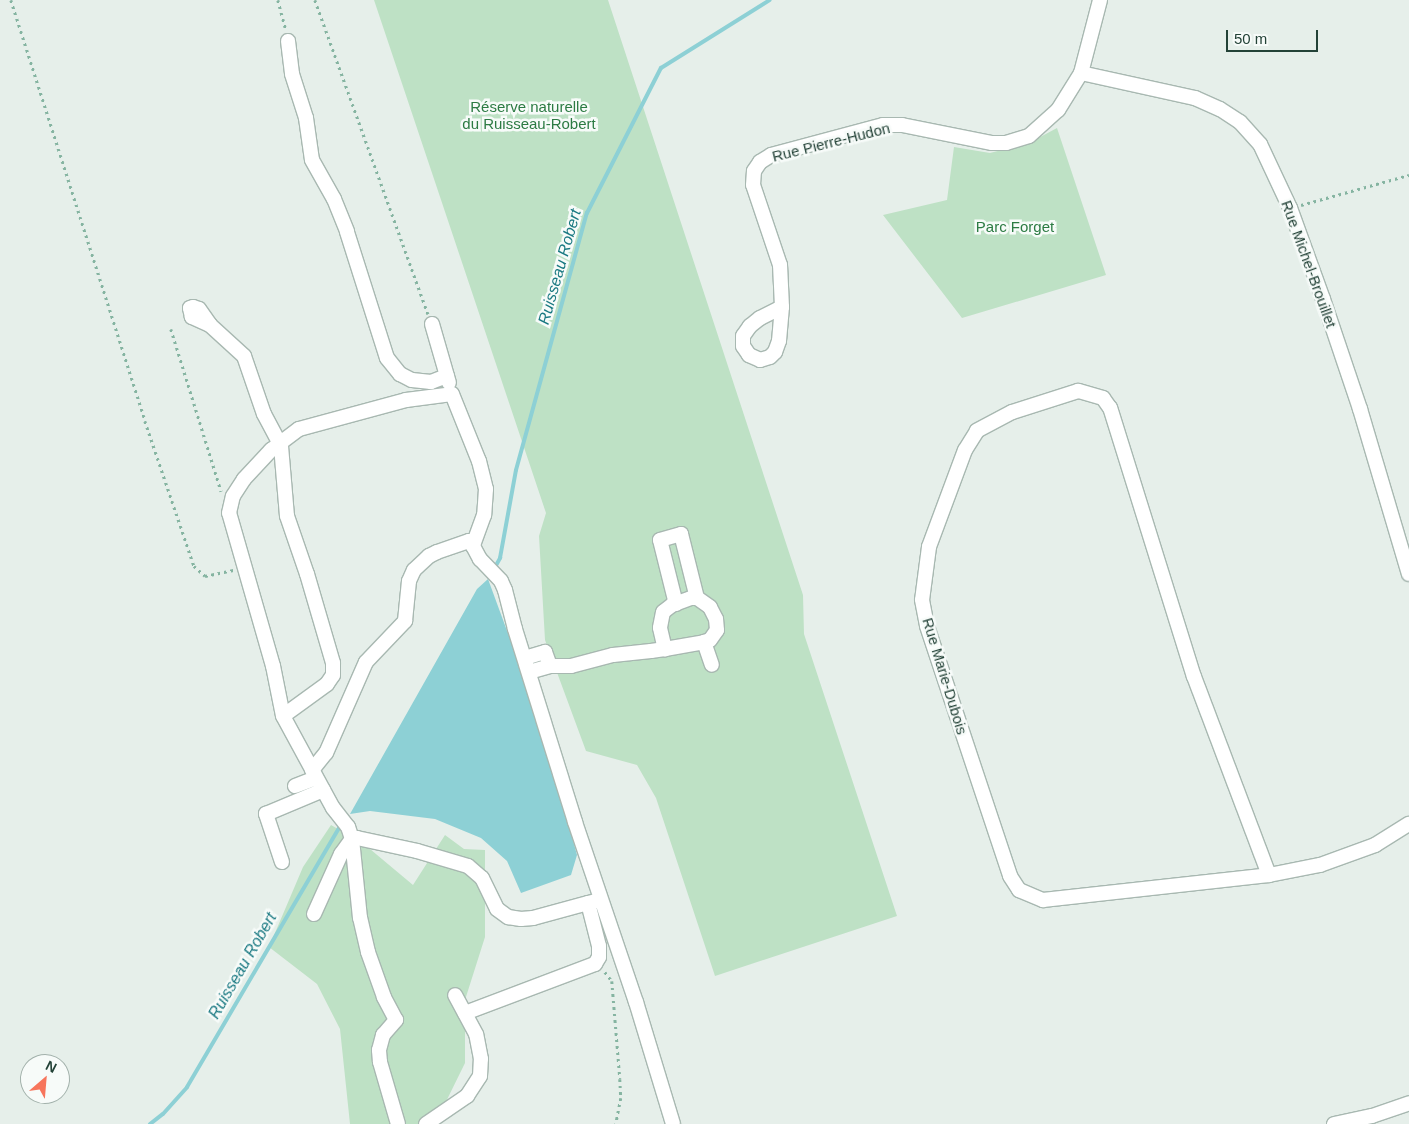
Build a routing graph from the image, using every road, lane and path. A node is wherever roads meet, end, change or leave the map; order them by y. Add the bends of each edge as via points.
1 (11, 0) edge
2 (278, 0) edge
3 (315, 0) edge
4 (1100, 0) edge
5 (288, 40) joint
6 (1081, 73) junction
7 (1409, 175) edge
8 (1290, 208) junction
9 (782, 307) dead end
10 (432, 324) joint
11 (210, 325) dead end
12 (171, 329) dead end
13 (448, 376) junction
14 (426, 382) junction
15 (452, 394) junction
16 (430, 397) junction
17 (280, 442) junction
18 (230, 504) junction
19 (474, 542) junction
20 (243, 567) junction
21 (1409, 574) edge
22 (697, 598) junction
23 (676, 604) junction
24 (704, 642) junction
25 (665, 649) junction
26 (524, 658) junction
27 (712, 665) dead end
28 (550, 666) junction
29 (529, 672) junction
30 (283, 716) junction
31 (314, 774) junction
32 (295, 786) dead end
33 (323, 790) junction
34 (1409, 824) edge
35 (347, 828) junction
36 (282, 862) dead end
37 (1269, 876) junction
38 (602, 899) junction
39 (588, 903) junction
40 (314, 914) dead end
41 (595, 964) junction
42 (455, 995) dead end
43 (465, 1013) junction
44 (1409, 1103) edge
45 (398, 1124) edge
46 (426, 1124) edge
47 (616, 1124) edge
48 (673, 1124) edge
49 (1334, 1124) edge

1 - 20 path via 194,566 201,574 211,576
2 - 5 path
3 - 10 path
4 - 6 street
5 - 14 street via 292,74 306,118 312,160 342,219 385,351 400,374
6 - 8 street, Rue Michel-Brouillet via 1195,98 1220,109 1240,122 1260,144
6 - 9 street, Rue Pierre-Hudon via 1058,110 1042,126 1029,136 1006,143 902,125 883,125 771,155 760,162 754,171 753,185 780,265
7 - 8 path
8 - 21 street, Rue Michel-Brouillet via 1360,409
10 - 13 street
11 - 17 street via 244,356 264,414
12 - 18 path via 222,494
13 - 14 street
13 - 15 street
14 - 16 street
15 - 16 street
15 - 19 street via 479,462 486,489 484,515
16 - 17 street via 406,400 299,428
17 - 18 street via 244,479
17 - 30 street via 287,516 308,574 334,670 326,684
18 - 20 street via 230,522
19 - 26 street via 475,551 505,590
19 - 31 street via 428,556 414,570 409,581 405,621 366,662
20 - 30 street via 273,666
22 - 23 street
22 - 23 street via 681,534 660,540
22 - 24 street via 710,607 717,625 715,635
23 - 25 street via 663,612 659,622
24 - 25 street
24 - 27 street
25 - 28 street via 613,655 571,666
26 - 28 street via 545,652
26 - 29 street
28 - 29 street
29 - 38 street
30 - 31 street
31 - 32 street
31 - 33 street
33 - 35 street
33 - 36 street via 266,814
34 - 37 street, Rue Marie-Dubois via 1375,845 1320,865
35 - 39 street via 365,839 462,863 482,878 498,909 508,917 533,918
35 - 40 street via 341,854
35 - 45 street via 364,935 376,976 396,1020 383,1035 379,1050
37 - 37 street, Rue Marie-Dubois via 1194,677 1110,408 1103,398 1078,391 1012,412 977,431 965,450 929,547 922,600 927,626 1010,876 1019,890 1043,900
38 - 39 street
38 - 48 street
39 - 41 street via 599,946
41 - 43 street
41 - 47 path via 610,975 612,981 621,1098
42 - 43 street
43 - 46 street via 477,1040 480,1076 468,1096
44 - 49 street via 1372,1116

